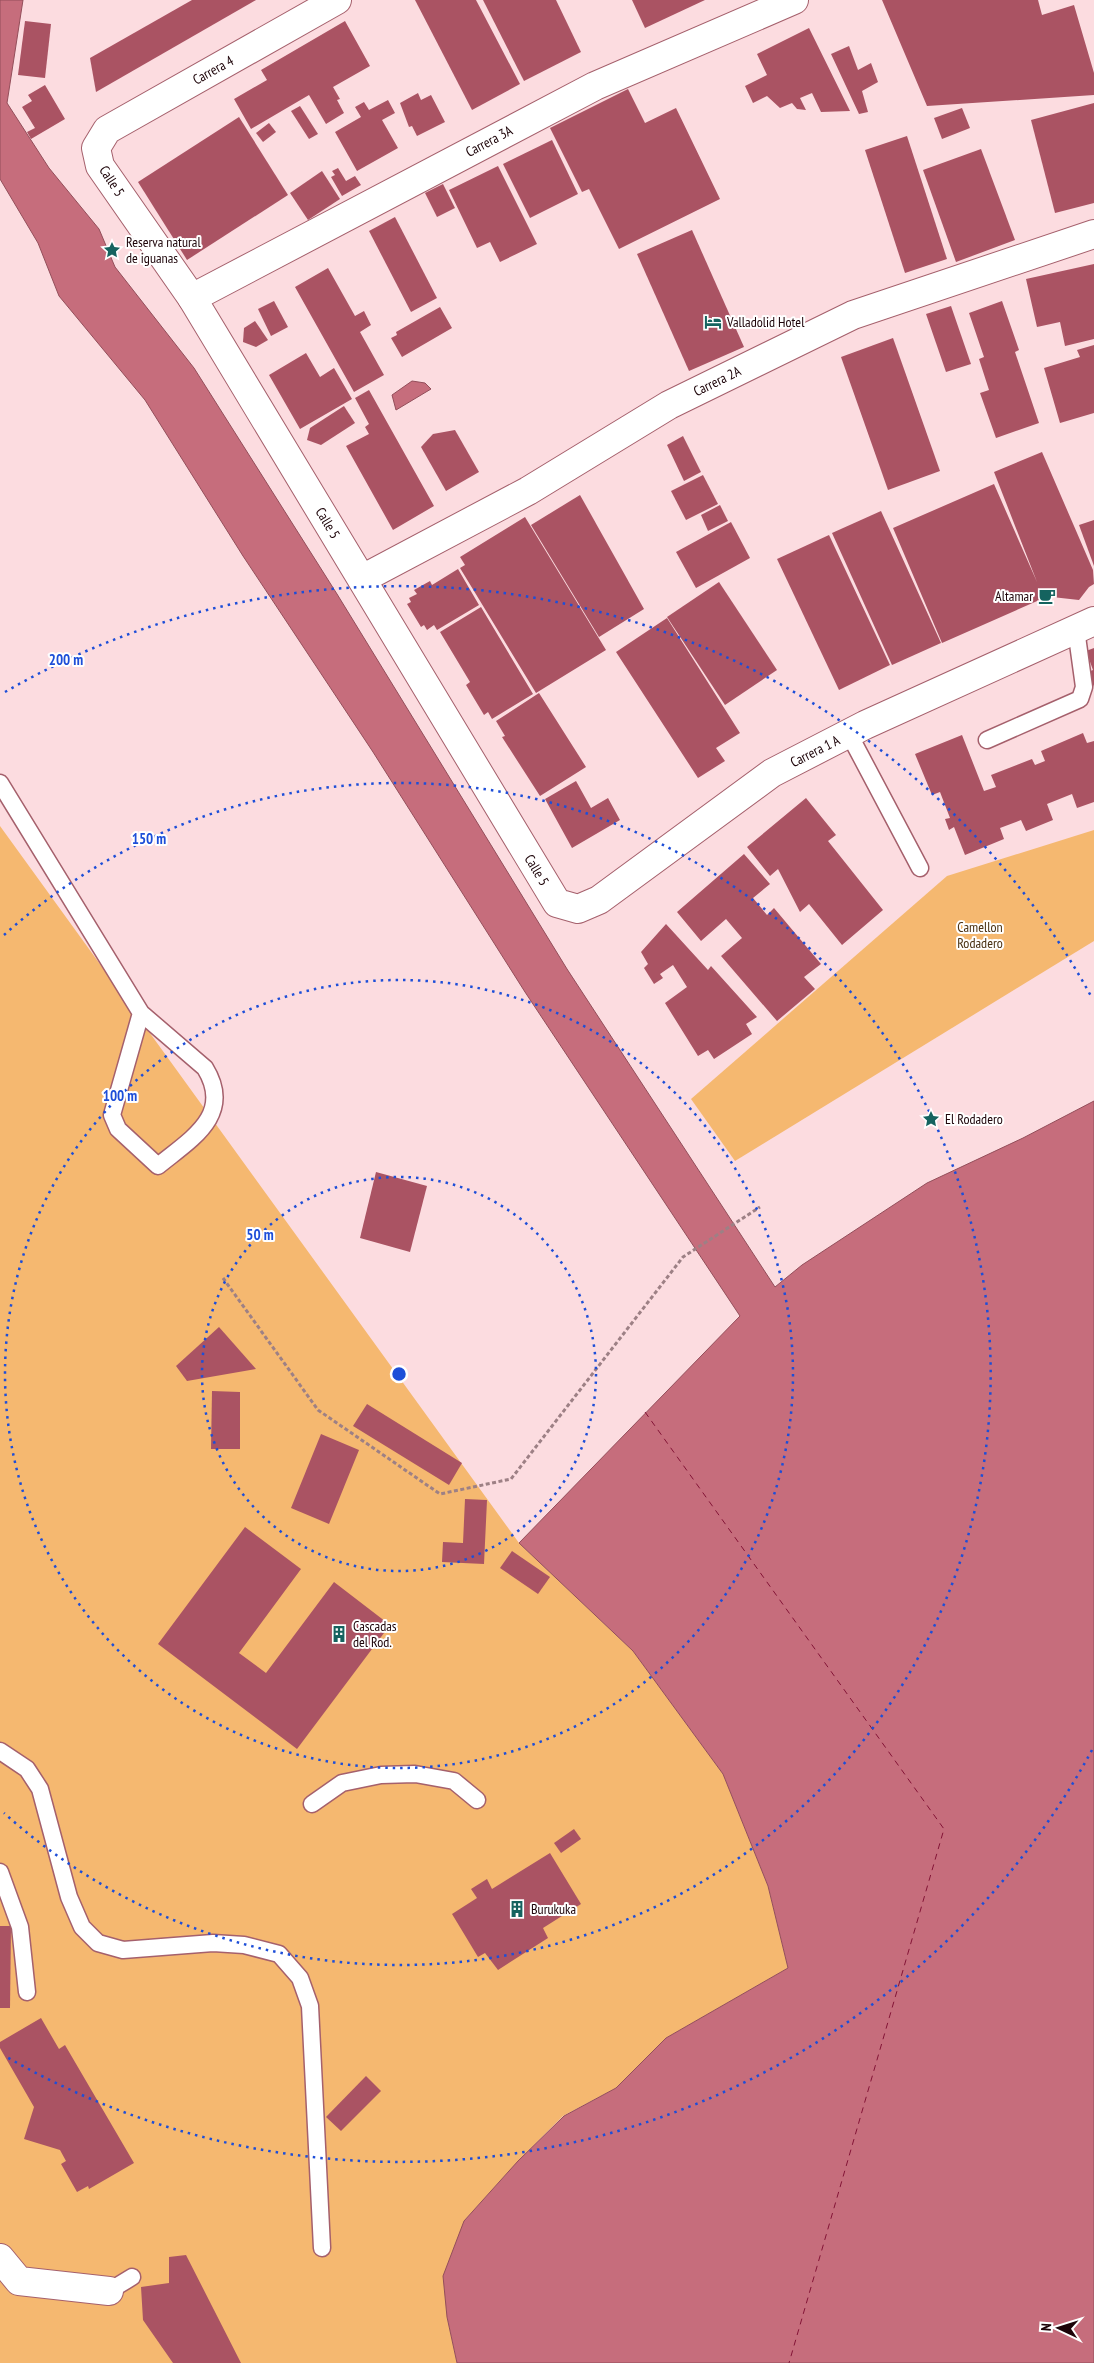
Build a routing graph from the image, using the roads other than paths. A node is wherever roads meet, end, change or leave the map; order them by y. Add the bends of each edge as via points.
1 (337, 0) edge
2 (794, 0) edge
3 (96, 148) joint
4 (1094, 234) edge
5 (192, 298) junction
6 (362, 579) junction
7 (1085, 625) edge
8 (850, 734) junction
9 (987, 740) dead end
10 (0, 783) edge
11 (920, 868) dead end
12 (557, 903) joint
13 (141, 1014) junction
14 (0, 1751) edge
15 (477, 1800) dead end
16 (312, 1804) dead end
17 (0, 1872) edge
18 (27, 1992) dead end
19 (322, 2248) dead end
20 (0, 2258) edge
21 (132, 2277) dead end
22 (109, 2291) joint

1 - 3 street, Carrera 4 via 107,130
2 - 5 street, Carrera 3A via 595,86
3 - 5 street, Calle 5 via 100,166
4 - 6 street, Carrera 2A via 853,315 669,405 528,491
5 - 6 street, Calle 5
6 - 12 street, Calle 5
7 - 8 street, Carrera 1 A
7 - 9 lane via 1084,687 1080,699
8 - 11 lane
8 - 12 street, Carrera 1 A via 772,773 599,900 578,909
10 - 13 lane
13 - 13 lane via 112,1115 118,1129 158,1166 204,1127 214,1107 215,1090 205,1068
14 - 19 lane via 26,1768 40,1789 69,1897 82,1926 98,1943 123,1950 213,1943 244,1945 279,1954 300,1978 310,2006
15 - 16 lane via 454,1781 415,1774 381,1775 342,1783
17 - 18 lane via 20,1927
20 - 22 street via 19,2281
21 - 22 lane

